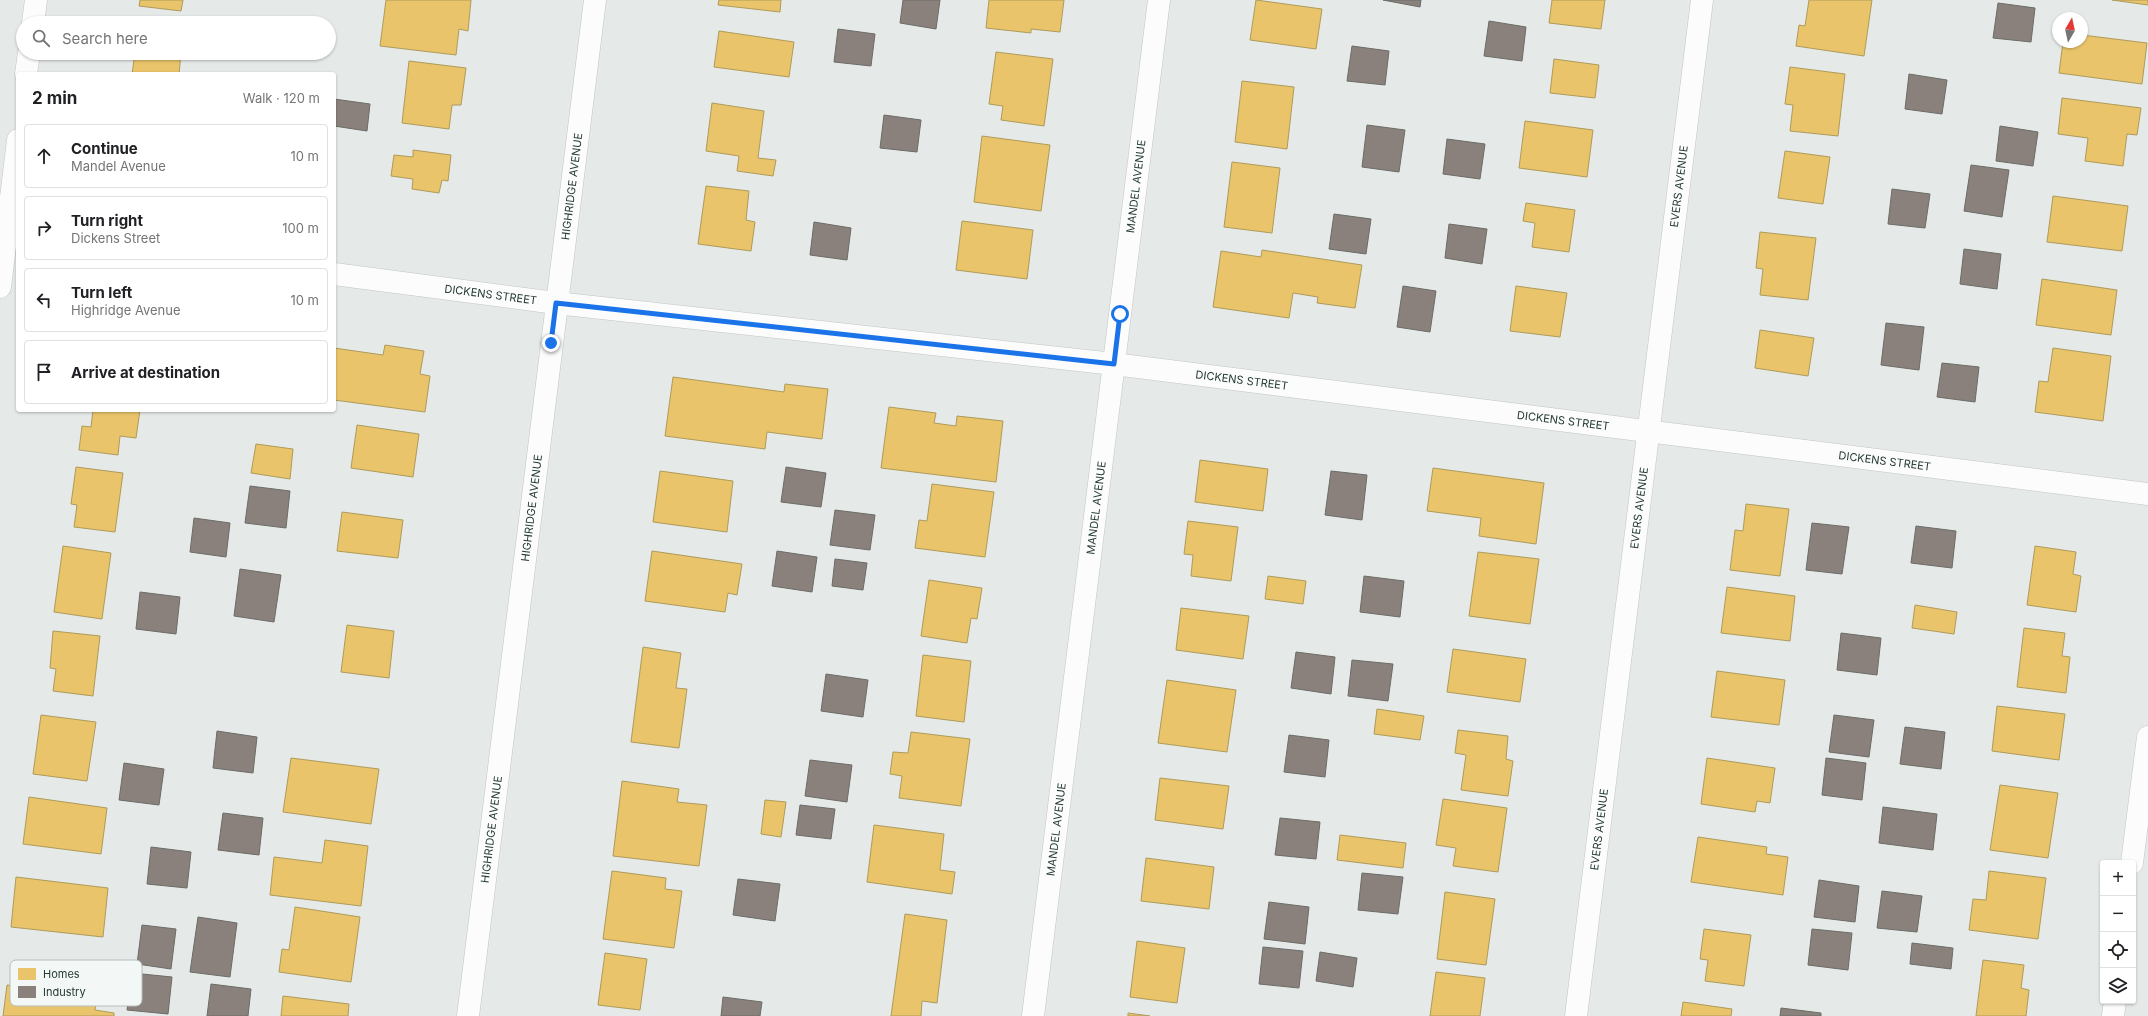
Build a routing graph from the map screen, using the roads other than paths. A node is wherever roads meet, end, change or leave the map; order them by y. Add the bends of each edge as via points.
1 (36, 0) edge
2 (595, 0) edge
3 (1159, 0) edge
4 (1702, 0) edge
5 (34, 16) edge
6 (28, 60) edge
7 (26, 72) edge
8 (16, 158) edge
9 (8, 231) edge
10 (336, 274) edge
11 (0, 287) edge
12 (556, 303) junction
13 (1114, 364) junction
14 (1648, 430) junction
15 (2148, 494) edge
16 (2148, 738) edge
17 (2132, 860) edge
18 (2115, 1004) edge
19 (468, 1016) edge
20 (1033, 1016) edge
21 (1576, 1016) edge
22 (2113, 1016) edge

1 - 5 street
2 - 12 street, HIGHRIDGE AVENUE
3 - 13 street, MANDEL AVENUE
4 - 14 street, EVERS AVENUE
6 - 7 street
8 - 9 street
9 - 11 street
10 - 12 street, DICKENS STREET
12 - 13 street, DICKENS STREET
12 - 19 street, HIGHRIDGE AVENUE
13 - 14 street, DICKENS STREET
13 - 20 street, MANDEL AVENUE
14 - 15 street, DICKENS STREET
14 - 21 street, EVERS AVENUE
16 - 17 street
18 - 22 street

